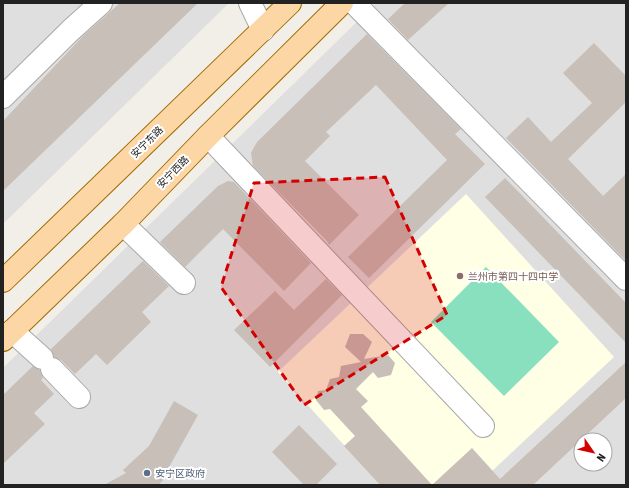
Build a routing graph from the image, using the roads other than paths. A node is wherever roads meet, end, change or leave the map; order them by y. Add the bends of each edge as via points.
1 (101, 3) edge
2 (250, 3) edge
3 (290, 3) edge
4 (342, 3) edge
5 (354, 3) edge
6 (263, 30) junction
7 (3, 97) edge
8 (208, 136) junction
9 (123, 224) junction
10 (626, 279) edge
11 (3, 282) edge
12 (184, 283) dead end
13 (7, 335) edge
14 (79, 397) dead end
15 (484, 426) dead end

1 - 7 street
2 - 6 street
3 - 6 main road, 安宁东路
4 - 8 main road, 安宁西路
5 - 10 street
6 - 11 main road, 安宁东路
8 - 9 main road, 安宁西路
8 - 15 street
9 - 12 street
9 - 13 main road, 安宁西路
13 - 14 street via 47,363

